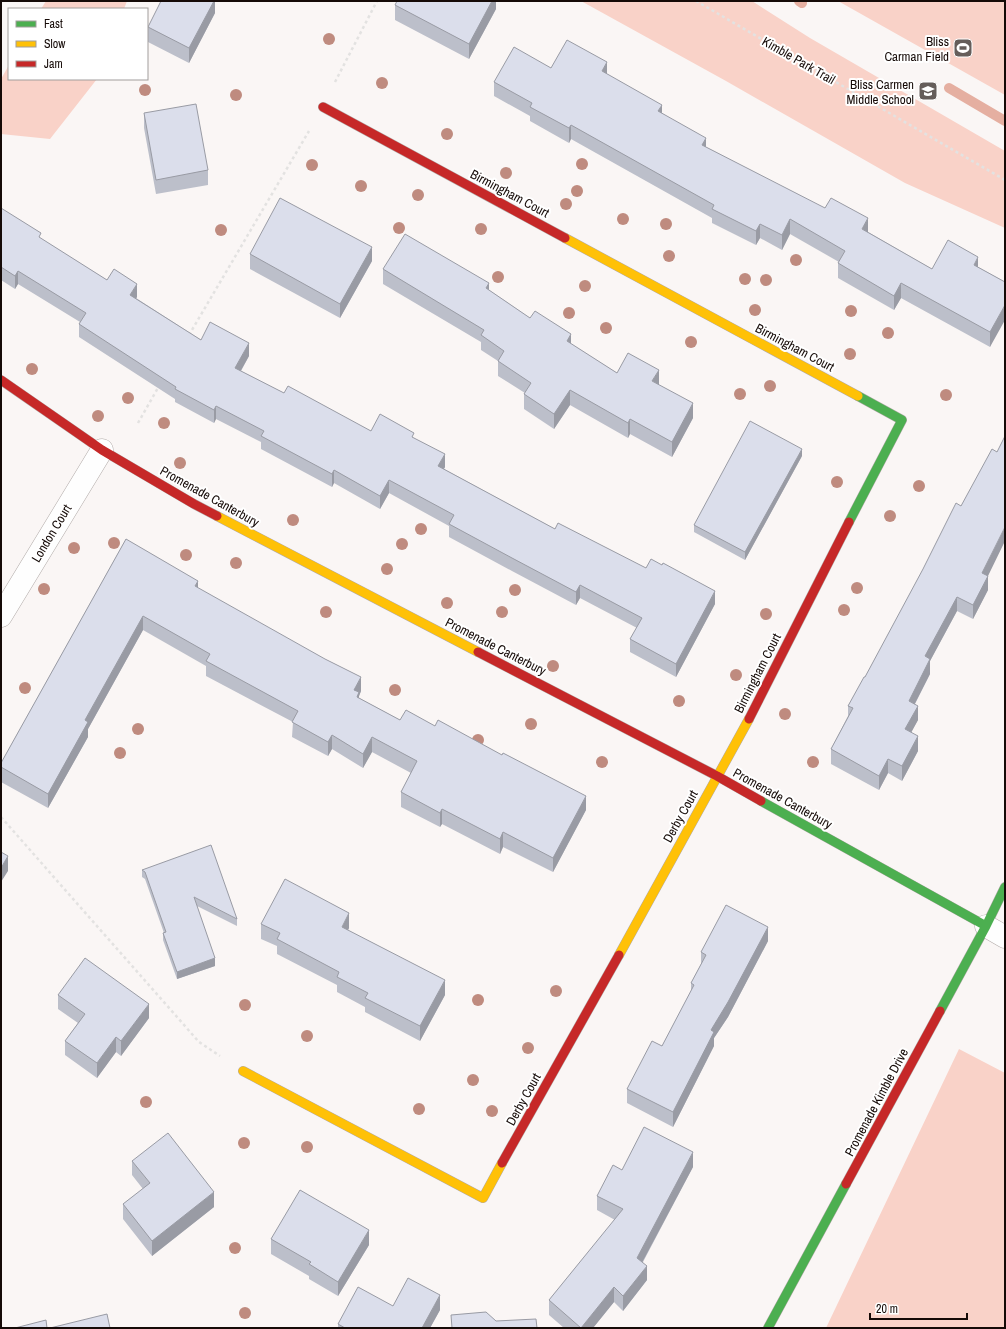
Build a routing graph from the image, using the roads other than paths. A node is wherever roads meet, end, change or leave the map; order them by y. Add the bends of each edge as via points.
1 (323, 107) road end
2 (1, 380) edge
3 (102, 450) junction
4 (1, 616) edge
5 (717, 776) junction
6 (1005, 887) edge
7 (986, 926) junction
8 (1005, 937) edge
9 (243, 1071) road end
10 (768, 1328) edge

1 - 5 street, Birmingham Court via 902,420 735,746
2 - 3 street, Promenade Canterbury
3 - 4 street, London Court
3 - 5 street, Promenade Canterbury via 194,504
5 - 7 street, Promenade Canterbury
5 - 9 street, Derby Court via 483,1198
6 - 7 street, Promenade Kimble Drive
7 - 8 street
7 - 10 street, Promenade Kimble Drive

